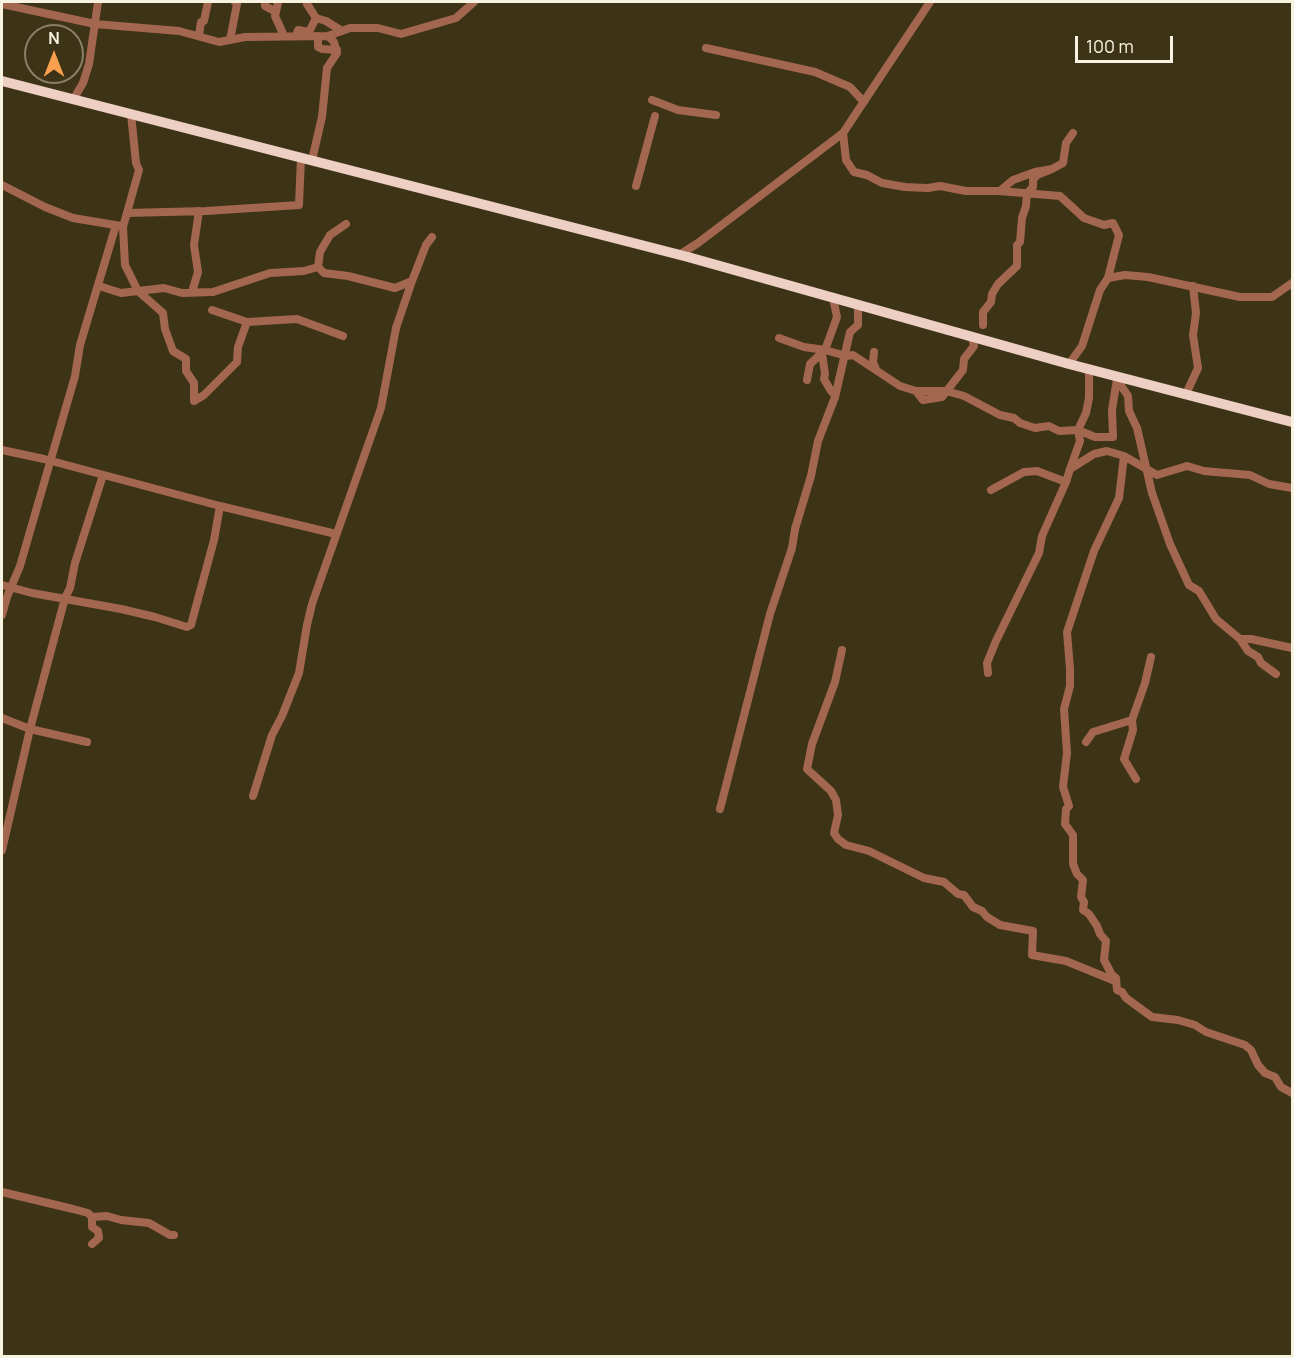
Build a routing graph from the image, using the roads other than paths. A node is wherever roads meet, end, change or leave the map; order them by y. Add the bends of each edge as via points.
1 (98, 2) edge
2 (208, 2) edge
3 (237, 2) edge
4 (265, 2) edge
5 (278, 2) edge
6 (474, 2) edge
7 (930, 2) edge
8 (2, 4) edge
9 (307, 4) dead end
10 (276, 12) junction
11 (316, 18) junction
12 (95, 24) junction
13 (342, 31) junction
14 (199, 35) junction
15 (284, 36) junction
16 (296, 36) junction
17 (318, 36) junction
18 (328, 36) junction
19 (230, 40) junction
20 (706, 48) dead end
21 (337, 50) junction
22 (2, 81) edge
23 (73, 100) junction
24 (652, 100) dead end
25 (864, 102) junction
26 (131, 114) junction
27 (716, 115) dead end
28 (655, 116) dead end
29 (843, 133) junction
30 (1073, 133) dead end
31 (307, 159) junction
32 (1052, 169) junction
33 (2, 185) edge
34 (636, 186) dead end
35 (999, 191) junction
36 (1027, 193) junction
37 (199, 211) junction
38 (127, 213) junction
39 (346, 224) dead end
40 (120, 226) junction
41 (432, 237) dead end
42 (679, 255) junction
43 (318, 267) junction
44 (1108, 278) junction
45 (412, 280) junction
46 (1293, 283) edge
47 (99, 286) junction
48 (1193, 286) junction
49 (138, 291) junction
50 (192, 292) junction
51 (833, 298) junction
52 (858, 305) junction
53 (212, 310) dead end
54 (247, 322) junction
55 (983, 325) dead end
56 (343, 336) dead end
57 (972, 337) junction
58 (779, 338) dead end
59 (874, 352) dead end
60 (821, 353) junction
61 (846, 356) junction
62 (1069, 364) junction
63 (876, 369) junction
64 (1089, 369) junction
65 (1113, 377) junction
66 (807, 380) dead end
67 (946, 391) junction
68 (1186, 394) junction
69 (836, 395) junction
70 (1293, 422) edge
71 (1078, 430) junction
72 (2, 450) edge
73 (1125, 456) junction
74 (50, 461) junction
75 (1146, 467) junction
76 (1070, 469) junction
77 (103, 475) junction
78 (1066, 482) junction
79 (1293, 489) edge
80 (991, 490) dead end
81 (220, 506) junction
82 (336, 534) junction
83 (2, 585) edge
84 (11, 588) junction
85 (65, 598) junction
86 (2, 615) edge
87 (1240, 639) junction
88 (1293, 648) edge
89 (842, 650) dead end
90 (1151, 657) dead end
91 (988, 673) dead end
92 (1276, 674) dead end
93 (2, 718) edge
94 (1132, 720) junction
95 (30, 729) junction
96 (87, 742) dead end
97 (1086, 742) dead end
98 (1136, 779) dead end
99 (253, 796) dead end
100 (720, 808) dead end
101 (2, 850) edge
102 (1117, 981) junction
103 (1293, 1093) edge
104 (2, 1192) edge
105 (92, 1217) junction
106 (174, 1235) dead end
107 (92, 1244) dead end

1 - 12 street
2 - 14 street
3 - 19 street
4 - 10 street
5 - 10 street
6 - 13 street via 456,18 401,34 378,27
7 - 25 street
8 - 12 street
9 - 11 street
10 - 15 street
11 - 13 street
11 - 16 street via 309,32 298,30
12 - 14 street
12 - 23 street via 89,64
13 - 18 street
14 - 19 street via 219,42
15 - 16 street
15 - 19 street
16 - 17 street
17 - 18 street
17 - 21 street via 318,47 322,50
18 - 21 street
20 - 25 street via 815,72 850,87
21 - 31 street via 327,68 322,117
22 - 23 highway
23 - 26 highway
24 - 27 street via 678,110
25 - 29 street
26 - 31 highway
26 - 38 street via 139,170
28 - 34 street
29 - 35 street via 846,160 854,172 882,183
29 - 42 street
30 - 32 street via 1066,143 1063,163
31 - 37 street via 298,205
31 - 42 highway
32 - 35 street via 1013,180
32 - 36 street via 1037,175
33 - 40 street via 73,218
35 - 36 street
36 - 44 street via 1060,196 1084,218 1113,224 1119,235
36 - 55 street via 1017,266 992,294
37 - 38 street
37 - 50 street via 194,245 198,272
38 - 40 street
39 - 43 street via 330,235 320,252
40 - 47 street
40 - 49 street via 125,265
41 - 45 street
42 - 51 highway
43 - 45 street via 324,273 395,288
43 - 50 street via 270,273 213,292
44 - 48 street via 1148,277
44 - 62 street via 1100,290 1082,346
45 - 82 street via 396,328 381,408
46 - 48 street via 1272,297 1240,297
47 - 49 street via 121,293
47 - 74 street
48 - 68 street via 1198,368
49 - 50 street via 164,288
49 - 54 street via 163,313 173,351 186,359 186,371 194,383 194,401 237,362
51 - 52 highway
51 - 60 street via 837,317
52 - 57 highway
52 - 61 street via 858,325 850,332
53 - 54 street
54 - 56 street via 297,319
57 - 62 highway
57 - 67 street via 974,346 964,359 963,370
58 - 60 street
59 - 63 street
60 - 61 street
60 - 66 street via 810,364
60 - 69 street via 824,380
61 - 63 street
61 - 69 street
62 - 64 highway
63 - 67 street via 900,386 916,391
64 - 65 highway
64 - 71 street via 1087,406
65 - 68 highway
65 - 71 street via 1113,437 1095,437
65 - 75 street via 1128,396
67 - 71 street via 1027,426
68 - 70 highway
69 - 100 street via 818,441
71 - 76 street via 1080,441
72 - 74 street
73 - 75 street
73 - 76 street via 1107,451 1094,454
73 - 102 street via 1119,498 1094,551 1067,632 1070,686 1064,708 1067,753 1063,787 1069,806 1065,824 1073,835 1073,864 1083,880 1083,910 1106,941 1104,960
74 - 77 street
74 - 84 street
75 - 79 street via 1156,475 1187,466 1250,475
75 - 87 street via 1170,544 1189,585 1199,591 1216,619
76 - 78 street
77 - 81 street
77 - 85 street
78 - 80 street via 1037,471 1024,472
78 - 91 street via 1042,536 1039,553 987,663
81 - 82 street
81 - 85 street via 191,625
82 - 99 street via 309,615 299,673 272,735
83 - 84 street
84 - 85 street
84 - 86 street
85 - 95 street
87 - 88 street
87 - 92 street via 1248,651
89 - 102 street via 807,769 836,800 834,833 838,839 924,878 944,882 1000,925 1033,931 1032,955 1066,961
90 - 94 street
93 - 95 street
94 - 97 street via 1093,732
94 - 98 street via 1124,759
95 - 96 street
95 - 101 street
102 - 103 street via 1117,990 1152,1017 1195,1024 1206,1032 1245,1045 1265,1073
104 - 105 street
105 - 106 street via 149,1223
105 - 107 street via 92,1227 99,1238

